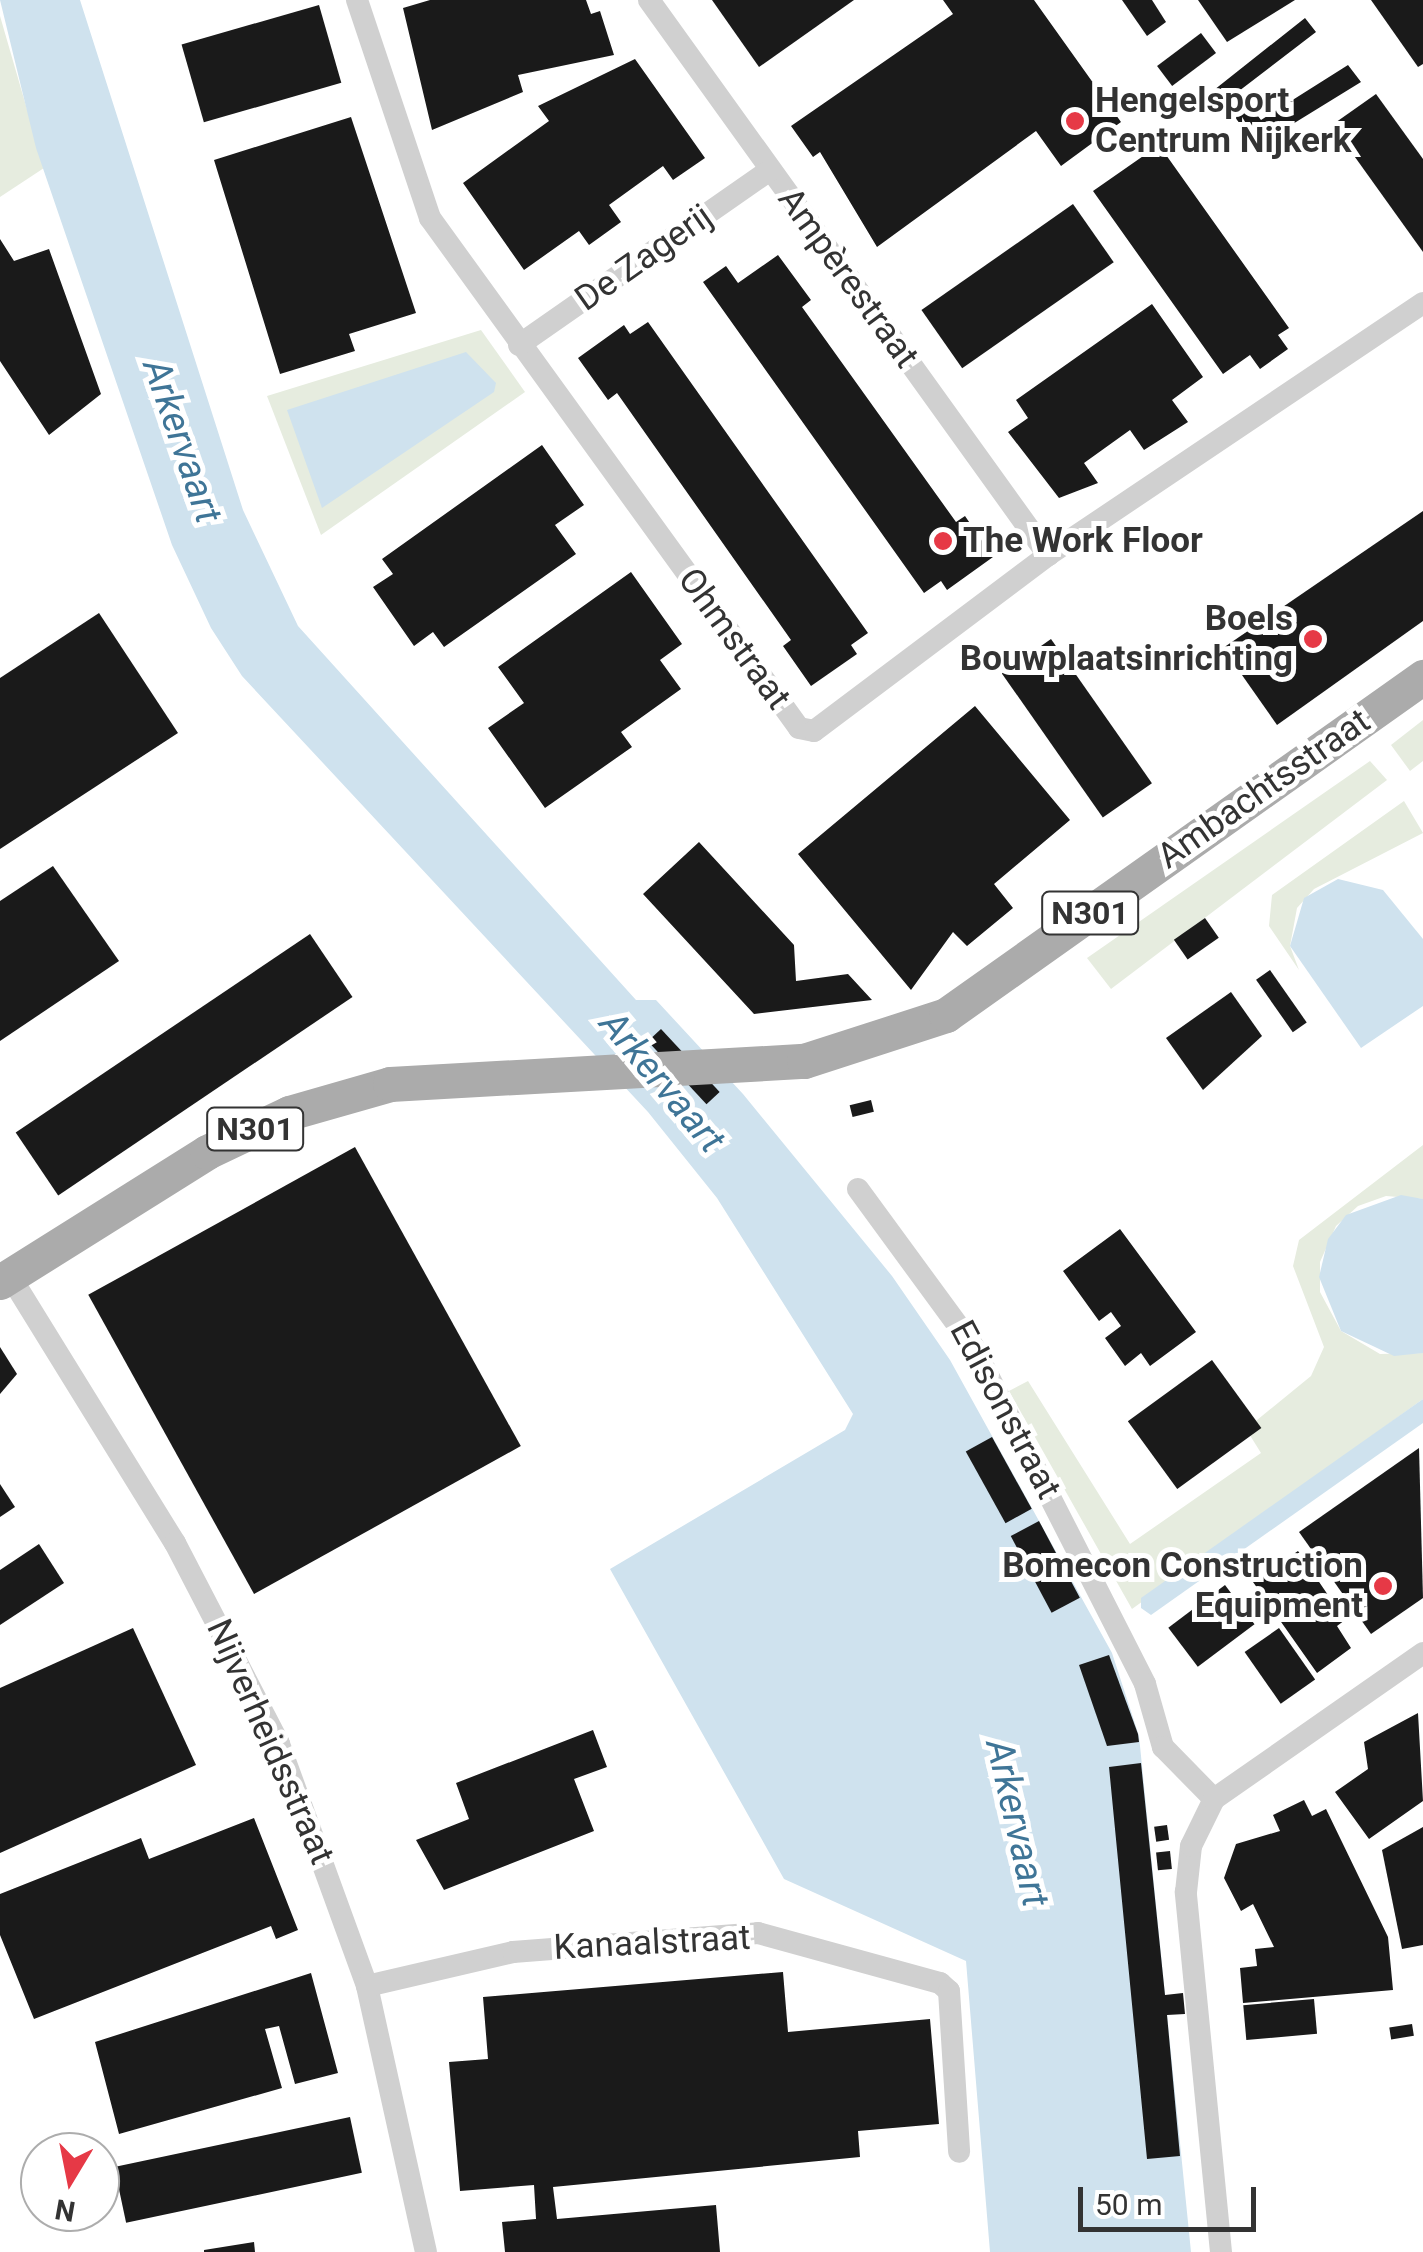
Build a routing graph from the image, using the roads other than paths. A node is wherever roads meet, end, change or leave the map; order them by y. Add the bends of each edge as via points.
1 (356, 0) edge
2 (649, 0) edge
3 (770, 170) junction
4 (1423, 303) edge
5 (519, 345) junction
6 (1048, 556) junction
7 (1423, 677) edge
8 (858, 1190) dead end
9 (5, 1279) edge
10 (1423, 1653) edge
11 (1214, 1800) junction
12 (367, 1986) junction
13 (960, 2152) dead end
14 (426, 2252) edge
15 (1221, 2252) edge

1 - 5 street, Ohmstraat via 430,218
2 - 3 street, Ampèrestraat
3 - 5 street, De Zagerij
3 - 6 street, Ampèrestraat
4 - 6 street, Ohmstraat
5 - 6 street, Ohmstraat via 799,728 814,730
7 - 9 main road, Ambachtsstraat / N301 via 946,1015 819,1058 390,1084 289,1113 206,1152
8 - 11 street, Edisonstraat via 973,1346 1145,1684 1163,1747
9 - 12 street, Nijverheidsstraat via 245,1668
10 - 11 street
11 - 15 street via 1185,1870
12 - 13 street, Kanaalstraat via 513,1952 758,1933 940,1982 950,1991
12 - 14 street, Nijverheidsstraat

